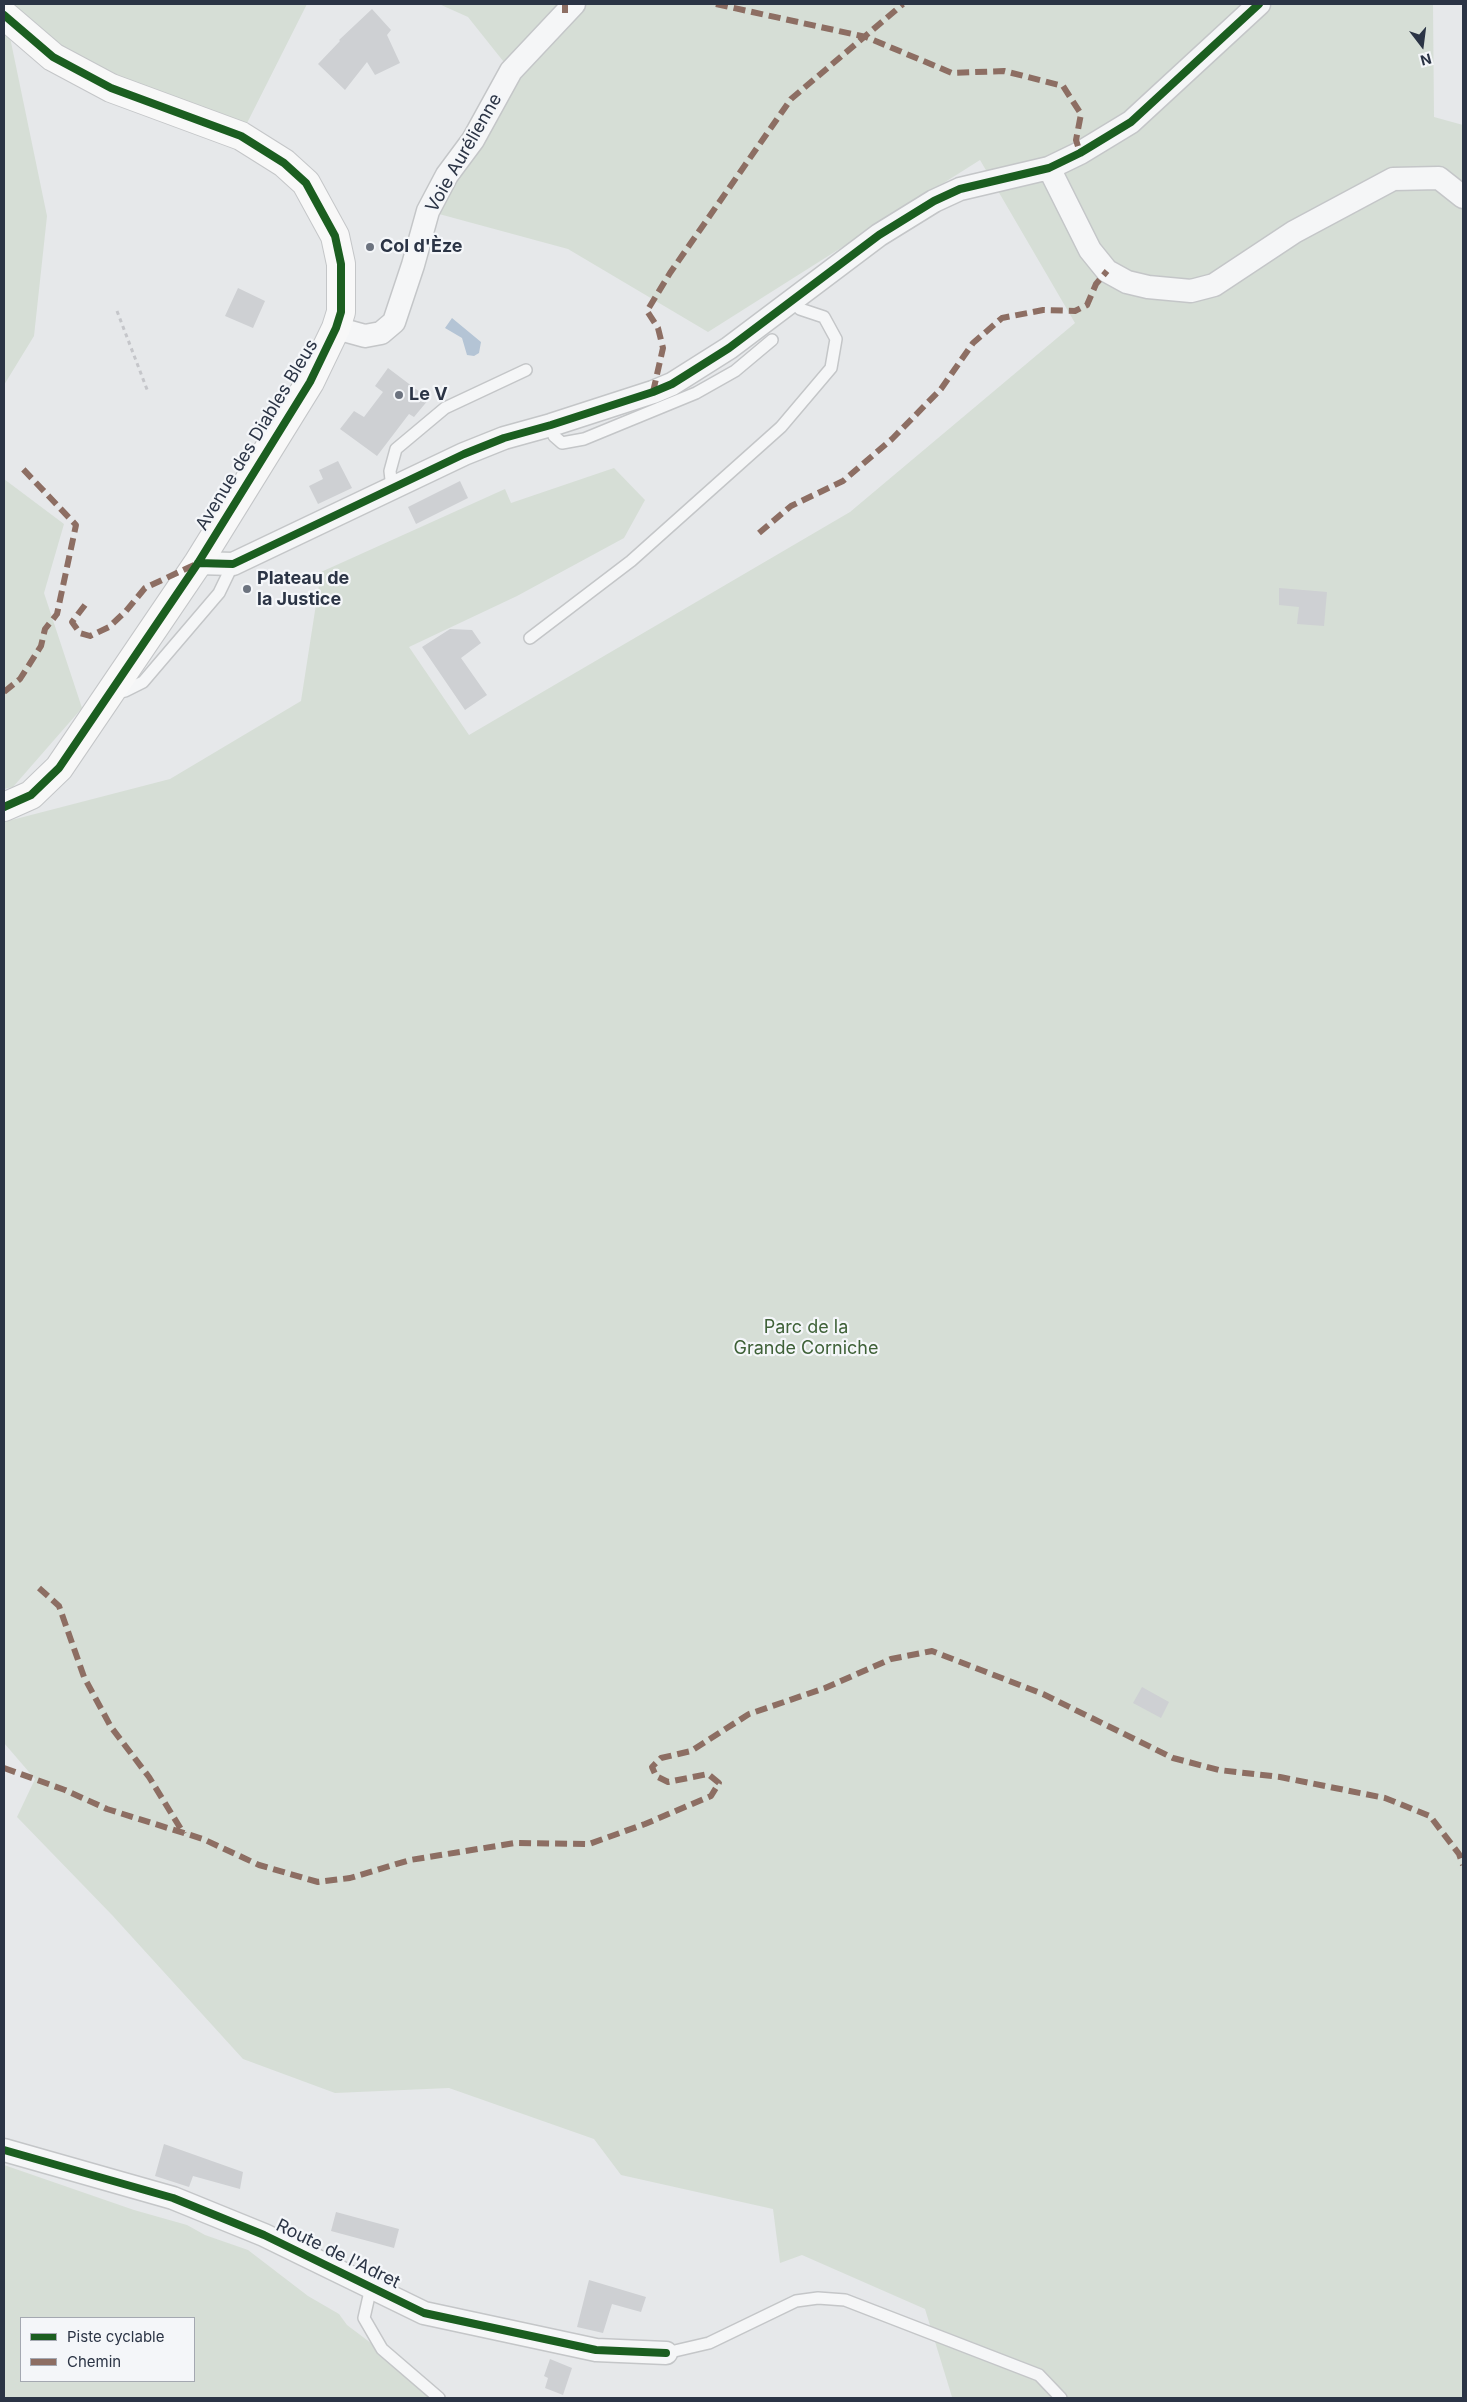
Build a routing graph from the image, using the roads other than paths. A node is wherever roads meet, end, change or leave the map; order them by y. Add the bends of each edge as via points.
1 (574, 4) edge
2 (1259, 4) edge
3 (4, 15) edge
4 (1050, 168) junction
5 (1463, 197) edge
6 (793, 300) junction
7 (336, 328) junction
8 (772, 340) dead end
9 (526, 370) dead end
10 (551, 425) junction
11 (392, 488) junction
12 (198, 563) junction
13 (233, 564) junction
14 (530, 638) dead end
15 (108, 694) junction
16 (4, 807) edge
17 (4, 2150) edge
18 (371, 2287) junction
19 (666, 2353) joint
20 (440, 2398) edge
21 (1061, 2398) edge

1 - 7 street, Voie Aurélienne via 512,71 473,140 447,175 428,211 414,266 394,322 382,333 366,336
2 - 4 street via 1131,122
3 - 7 main road, Avenue des Diables Bleus via 53,57 111,88 241,136 284,163 306,183 335,236 341,264 341,312
4 - 5 street via 1090,250 1107,270 1127,282 1190,291 1220,282 1294,232 1393,179 1439,178
4 - 6 street via 960,189 934,200 879,235
6 - 10 street via 672,384
6 - 14 lane via 800,309 824,317 836,339 831,368 781,427 631,561
7 - 12 main road, Avenue des Diables Bleus via 310,382
8 - 10 lane via 735,371 696,393 584,439 562,443 554,436
9 - 11 lane via 445,408 396,449 390,471
10 - 11 street via 504,438
11 - 13 street
12 - 13 street
12 - 15 main road, Avenue des Diables Bleus
13 - 15 lane via 219,593 143,682 125,691
15 - 16 main road, Avenue des Diables Bleus via 59,768 31,795
17 - 18 street, Route de l'Adret via 173,2198 264,2235
18 - 19 street, Route de l'Adret via 424,2312 596,2350
18 - 20 lane via 364,2318 382,2349
19 - 21 lane via 709,2343 796,2301 818,2298 846,2300 1039,2375

